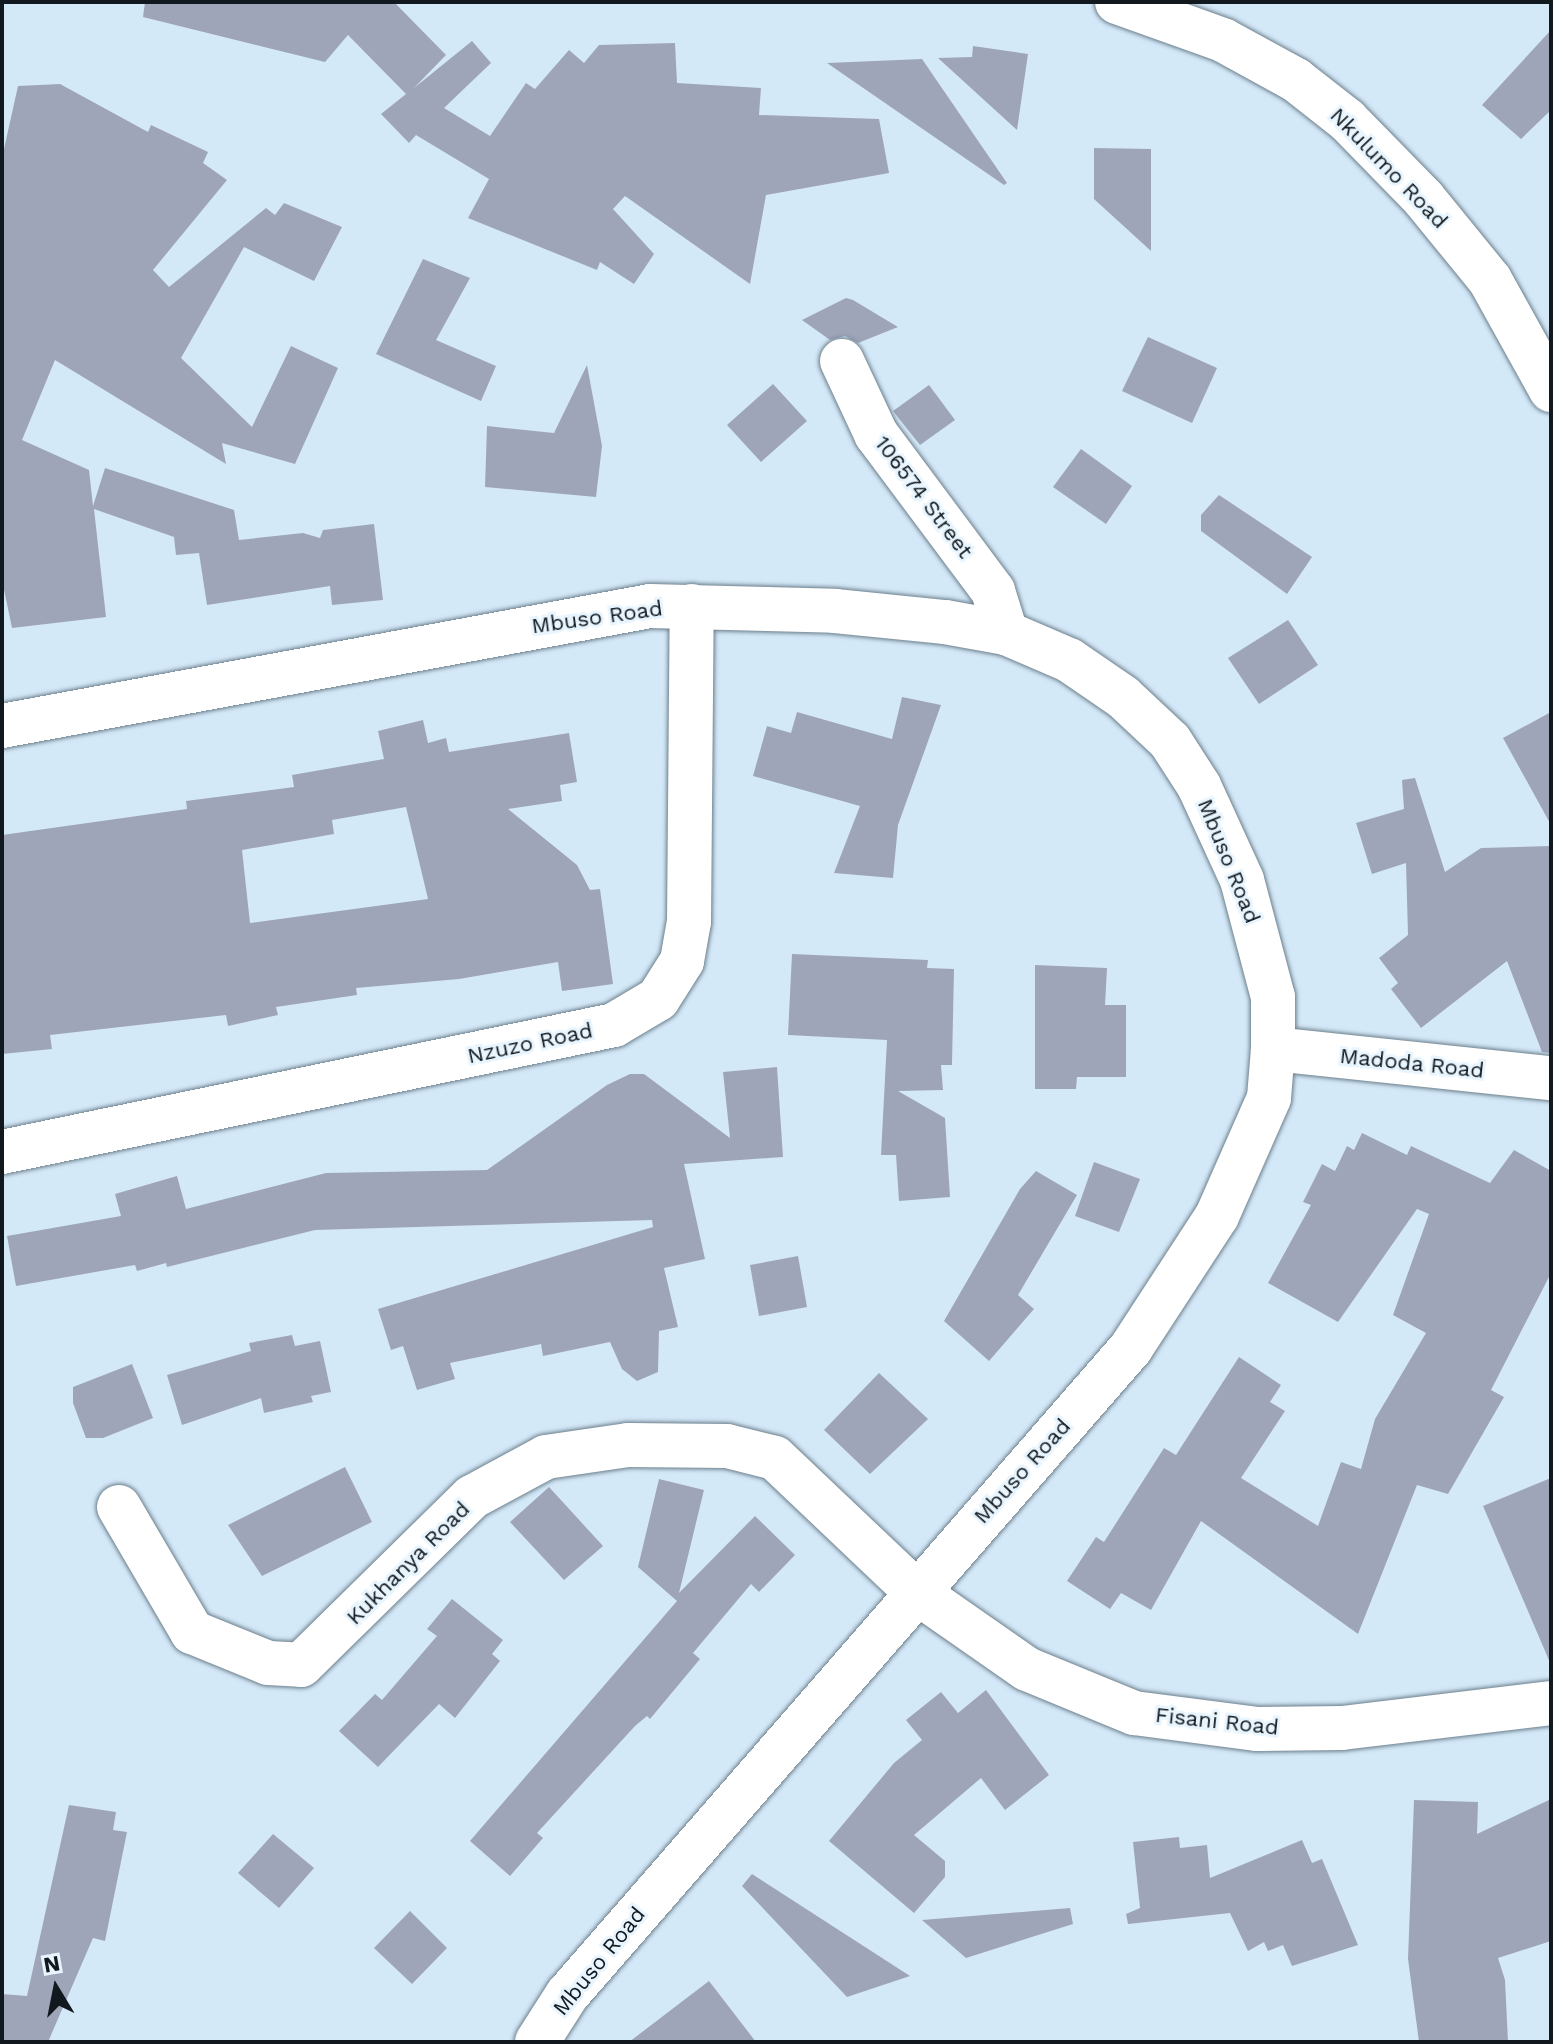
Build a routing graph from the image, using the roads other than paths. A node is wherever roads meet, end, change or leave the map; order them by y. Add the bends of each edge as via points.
1 (1117, 2) edge
2 (842, 361) dead end
3 (1551, 390) edge
4 (692, 606) junction
5 (1006, 633) junction
6 (2, 726) edge
7 (1273, 1049) junction
8 (1551, 1078) edge
9 (2, 1152) edge
10 (119, 1507) dead end
11 (915, 1591) junction
12 (1551, 1703) edge
13 (537, 2042) edge

1 - 3 street, Nkulumo Road via 1223,40 1296,80 1347,120 1424,199 1490,280
2 - 5 street, 106574 Street via 883,444 993,591
4 - 5 street, Mbuso Road via 835,611
4 - 6 street, Mbuso Road via 618,610
4 - 9 street, Nzuzo Road via 689,922 682,961 658,999 614,1025
5 - 7 street, Mbuso Road via 1069,660 1123,697 1170,741 1199,786 1242,880 1263,948 1273,997
7 - 8 street, Madoda Road
7 - 11 street, Mbuso Road via 1269,1098 1253,1144 1174,1286 1131,1348
10 - 11 street, Kukhanya Road via 192,1632 227,1649 286,1665 311,1660 472,1497 546,1457 580,1450 698,1442 775,1458
11 - 12 street, Fisani Road via 1027,1669 1134,1713 1258,1729 1342,1728
11 - 13 street, Mbuso Road via 567,1995

